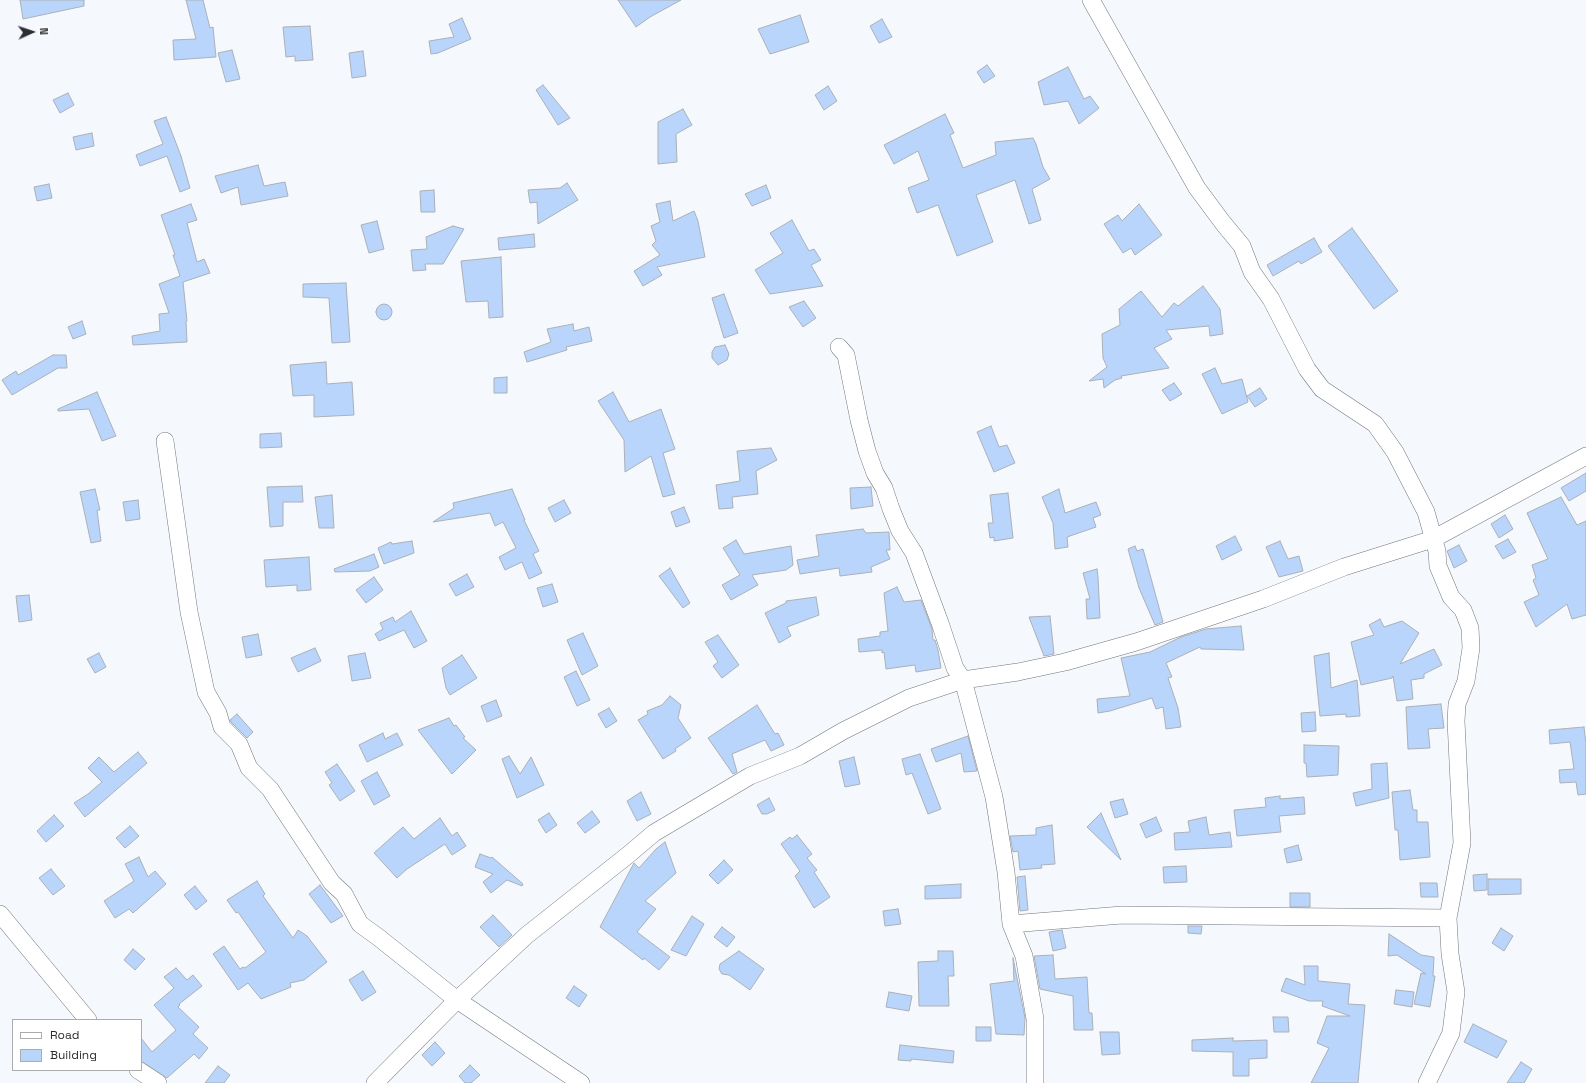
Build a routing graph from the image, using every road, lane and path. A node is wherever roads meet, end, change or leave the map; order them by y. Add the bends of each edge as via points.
1 (1091, 0) edge
2 (839, 347) dead end
3 (164, 441) dead end
4 (1586, 456) edge
5 (1433, 539) junction
6 (963, 680) junction
7 (0, 914) edge
8 (1448, 918) junction
9 (1011, 924) junction
10 (457, 1000) junction
11 (87, 1019) edge
12 (140, 1071) edge
13 (158, 1083) edge
14 (375, 1083) edge
15 (580, 1083) edge
16 (1035, 1083) edge
17 (1427, 1083) edge

1 - 5 street via 1197,188 1242,246 1252,272 1271,298 1307,369 1322,389 1375,424 1395,452 1426,512
2 - 6 street via 846,355 867,451 900,531 914,553 955,668
3 - 10 street via 189,612 206,692 218,713 222,727 239,744 249,768 270,789 332,883 344,894 360,924
4 - 5 street
5 - 6 street via 1136,642 1065,662
5 - 8 street via 1438,566 1450,597 1463,610 1470,628 1471,648 1466,681 1457,704 1462,843
6 - 9 street via 994,797
6 - 10 street via 909,698 800,756 750,776 654,833 527,935
7 - 11 street
8 - 9 street via 1122,914
8 - 17 street via 1456,992 1454,1012 1451,1033
9 - 16 street via 1024,956 1035,1019
10 - 14 street
10 - 15 street
12 - 13 street

